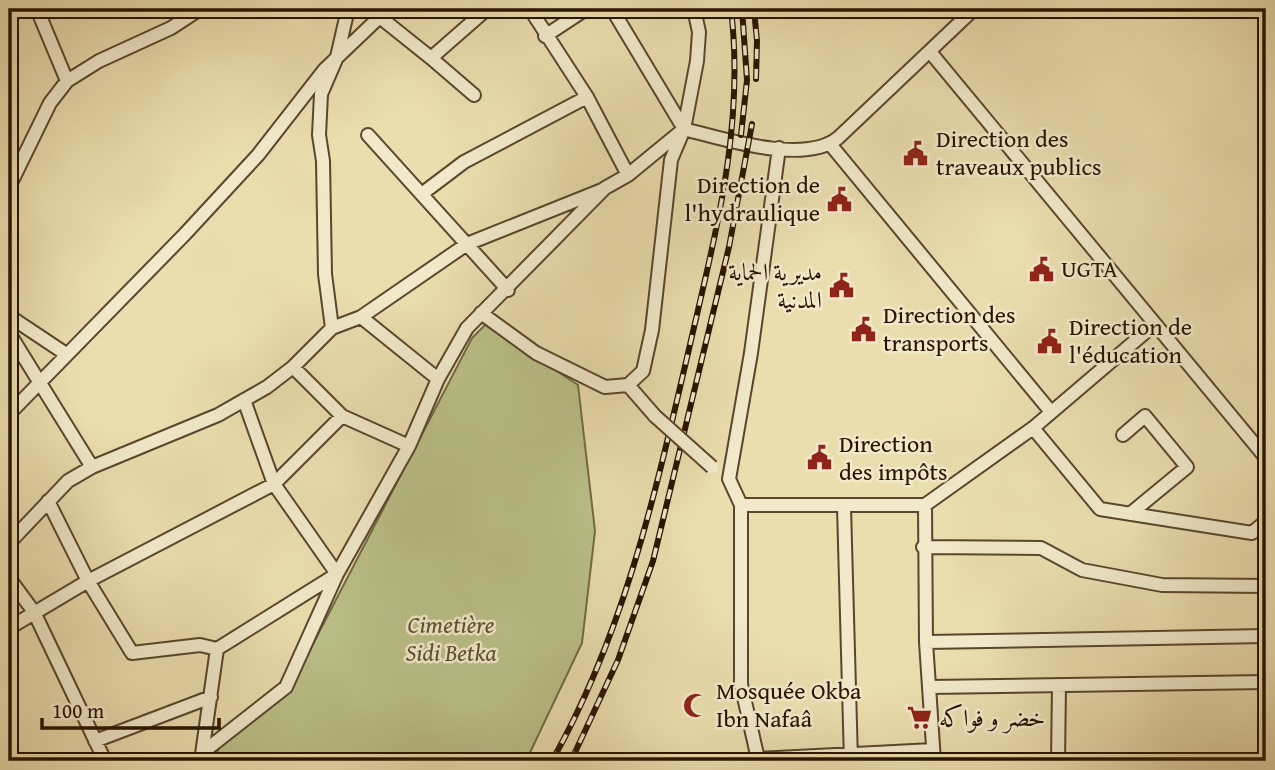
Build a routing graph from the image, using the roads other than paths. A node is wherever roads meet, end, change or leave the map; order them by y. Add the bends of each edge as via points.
1 (37, 9) edge
2 (200, 9) edge
3 (348, 9) edge
4 (487, 9) edge
5 (530, 9) edge
6 (586, 9) edge
7 (612, 9) edge
8 (694, 9) edge
9 (974, 9) edge
10 (384, 13) edge
11 (545, 36) junction
12 (931, 53) junction
13 (337, 57) junction
14 (431, 58) junction
15 (66, 81) junction
16 (474, 96) dead end
17 (587, 97) junction
18 (684, 129) junction
19 (368, 135) dead end
20 (830, 144) junction
21 (774, 147) junction
22 (628, 175) junction
23 (9, 187) edge
24 (605, 188) junction
25 (423, 193) junction
26 (467, 244) junction
27 (508, 290) junction
28 (481, 313) junction
29 (9, 316) edge
30 (361, 317) junction
31 (1155, 324) junction
32 (332, 328) junction
33 (9, 333) edge
34 (66, 354) junction
35 (293, 367) junction
36 (438, 379) junction
37 (40, 380) junction
38 (628, 385) junction
39 (244, 400) junction
40 (1051, 412) junction
41 (9, 414) edge
42 (342, 416) junction
43 (1033, 428) junction
44 (1124, 435) dead end
45 (409, 446) junction
46 (1266, 458) edge
47 (92, 467) junction
48 (729, 479) junction
49 (275, 484) junction
50 (48, 501) junction
51 (741, 505) junction
52 (925, 505) junction
53 (844, 507) junction
54 (1130, 514) junction
55 (1266, 522) edge
56 (9, 543) edge
57 (923, 547) junction
58 (337, 574) junction
59 (9, 578) edge
60 (88, 581) junction
61 (1266, 586) edge
62 (34, 612) junction
63 (9, 628) edge
64 (1266, 636) edge
65 (926, 642) junction
66 (217, 649) junction
67 (1266, 682) edge
68 (1059, 685) junction
69 (929, 687) junction
70 (211, 697) junction
71 (95, 741) junction
72 (9, 755) edge
73 (933, 756) edge
74 (201, 757) edge
75 (851, 757) edge
76 (755, 760) edge
77 (12, 761) edge
78 (105, 761) edge
79 (1058, 761) edge

1 - 15 street
2 - 15 street via 171,29
3 - 13 street
4 - 14 street
5 - 11 street
6 - 11 street
7 - 18 street
8 - 18 street via 699,32 697,61
9 - 12 street
10 - 13 street
10 - 14 street
11 - 17 street
12 - 20 street
12 - 31 street
13 - 32 street via 321,94 319,135
13 - 34 street via 258,155 186,234
14 - 16 street
15 - 23 street via 50,103
17 - 22 street
17 - 25 street via 464,162
18 - 21 street
18 - 22 street
18 - 38 street via 671,160 652,330 643,371
19 - 25 street
20 - 21 street via 806,150
20 - 40 street
21 - 48 street via 753,340
22 - 24 street
24 - 26 street
24 - 27 street
25 - 26 street
26 - 27 street
26 - 30 street
27 - 28 street
28 - 36 street via 467,328
28 - 38 street via 536,353 605,387
29 - 34 street
30 - 32 street
30 - 36 street
31 - 40 street
31 - 46 street
32 - 35 street
33 - 37 street
34 - 37 street
35 - 39 street
35 - 42 street
36 - 45 street
37 - 41 street
37 - 47 street
38 - 48 street, bridge via 655,416
39 - 47 street
39 - 49 street
40 - 43 street
42 - 45 street
42 - 49 street
43 - 52 street
43 - 54 street via 1100,509
44 - 54 street via 1146,416 1187,467
45 - 58 street
47 - 50 street via 68,481
48 - 51 street
49 - 58 street
49 - 60 street
50 - 56 street
50 - 60 street
51 - 53 street
51 - 76 street via 741,684
52 - 53 street
52 - 57 street
53 - 75 street
54 - 55 street via 1252,533
57 - 61 street via 1041,548 1082,570 1162,585
57 - 65 street
58 - 66 street
58 - 74 street via 286,687
59 - 62 street
60 - 62 street
60 - 66 street via 132,653 200,645
62 - 63 street
62 - 71 street
64 - 65 street
65 - 69 street
66 - 70 street
67 - 68 street
68 - 69 street
68 - 79 street
69 - 73 street
70 - 71 street
70 - 74 street
71 - 78 street
72 - 77 street
73 - 75 street
75 - 76 street

